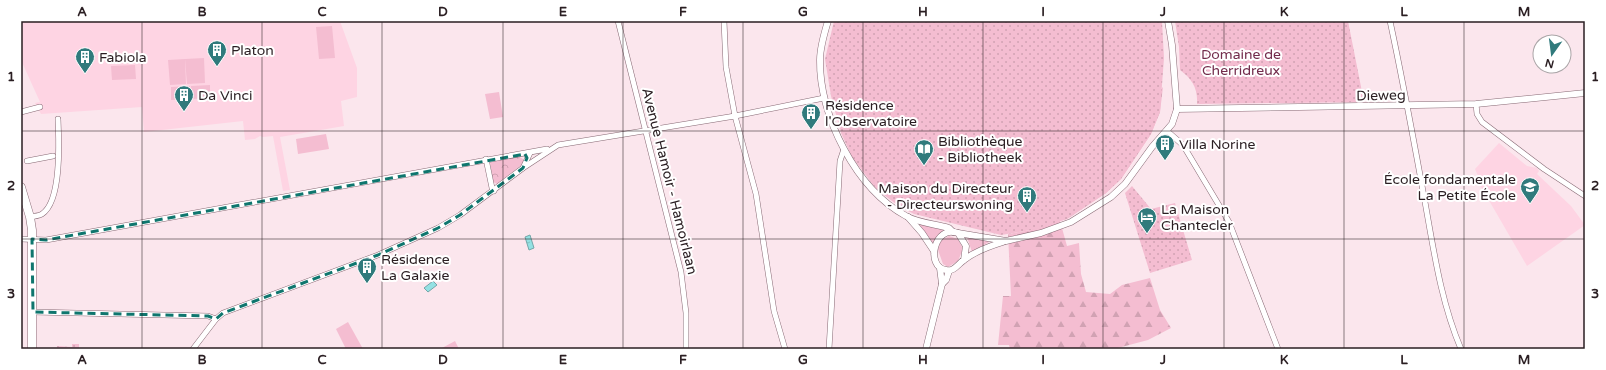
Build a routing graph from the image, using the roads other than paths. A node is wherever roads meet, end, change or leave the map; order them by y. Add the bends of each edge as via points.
1 (618, 21) edge
2 (724, 21) edge
3 (828, 21) edge
4 (1168, 21) edge
5 (1390, 21) edge
6 (1585, 93) edge
7 (824, 98) junction
8 (1476, 104) junction
9 (1408, 106) junction
10 (40, 107) dead end
11 (1177, 109) junction
12 (21, 112) edge
13 (735, 116) junction
14 (58, 119) dead end
15 (645, 130) junction
16 (1167, 131) junction
17 (550, 149) junction
18 (844, 149) junction
19 (528, 155) junction
20 (53, 156) dead end
21 (486, 159) junction
22 (27, 161) dead end
23 (528, 165) junction
24 (522, 168) junction
25 (21, 187) edge
26 (494, 191) junction
27 (1585, 196) edge
28 (30, 217) junction
29 (908, 217) junction
30 (956, 232) junction
31 (21, 239) edge
32 (32, 239) junction
33 (1006, 241) junction
34 (934, 251) junction
35 (964, 260) junction
36 (940, 268) junction
37 (950, 271) junction
38 (942, 284) junction
39 (33, 312) junction
40 (216, 319) junction
41 (32, 349) edge
42 (193, 349) edge
43 (686, 349) edge
44 (785, 349) edge
45 (828, 349) edge
46 (926, 349) edge
47 (1278, 349) edge
48 (1461, 349) edge

1 - 15 street, Avenue Hamoir - Hamoirlaan
2 - 13 street via 726,67
3 - 7 street via 820,60
4 - 11 street
5 - 9 street
6 - 8 street, Dieweg
7 - 13 street
7 - 18 street
8 - 9 street, Dieweg
8 - 27 street via 1477,114 1482,122
9 - 11 street, Dieweg
9 - 48 street via 1437,272 1450,324
10 - 12 street
11 - 16 street
13 - 15 street
13 - 44 street via 756,194 774,311
14 - 28 street via 55,192 51,204 42,214
15 - 17 street via 558,145
15 - 43 street, Avenue Hamoir - Hamoirlaan via 681,272 686,313
16 - 33 street via 1111,197 1059,228
16 - 47 street via 1183,145 1229,222
17 - 19 street
17 - 23 street
18 - 29 street via 861,176 878,194
18 - 45 street via 840,161
19 - 21 street
19 - 23 street
19 - 24 street
20 - 22 street
21 - 26 street
21 - 32 street via 46,240
23 - 24 street
24 - 26 street
25 - 28 main road
26 - 40 street via 460,215 431,231 223,313
28 - 32 main road
29 - 30 street
29 - 34 street
30 - 33 street
30 - 34 street via 941,236
30 - 35 street via 966,246
31 - 32 street
32 - 39 main road
33 - 35 street via 988,246
34 - 36 street
35 - 37 street
36 - 37 street
36 - 38 street
37 - 38 street
38 - 46 street
39 - 40 street via 208,316
39 - 41 main road
40 - 42 street

